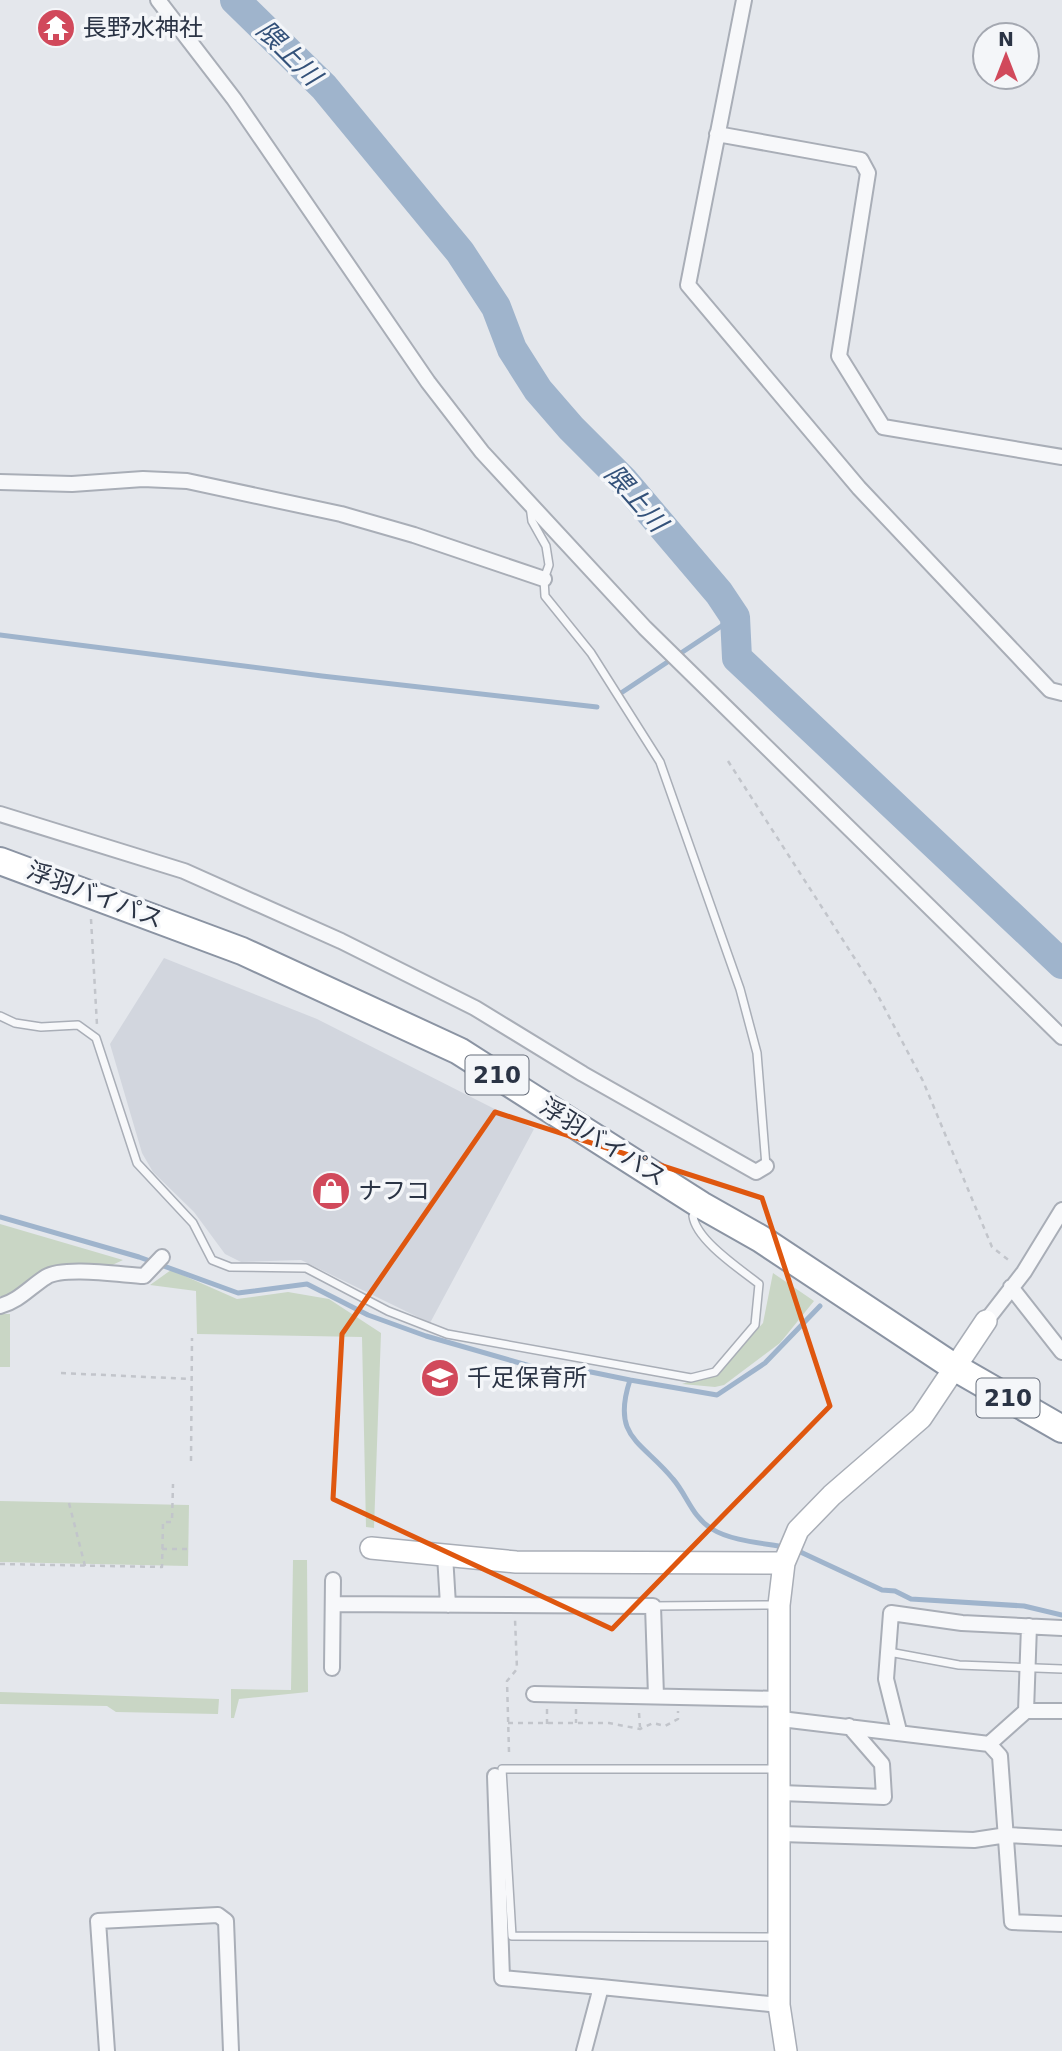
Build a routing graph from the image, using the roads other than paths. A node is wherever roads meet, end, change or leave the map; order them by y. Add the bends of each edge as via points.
1 (158, 0) edge
2 (744, 0) edge
3 (717, 134) junction
4 (1062, 457) edge
5 (0, 482) edge
6 (530, 505) junction
7 (544, 579) junction
8 (1062, 693) edge
9 (0, 814) edge
10 (0, 861) edge
11 (0, 1016) edge
12 (1062, 1037) edge
13 (766, 1166) joint
14 (701, 1205) junction
15 (1062, 1210) edge
16 (162, 1257) dead end
17 (1011, 1287) junction
18 (0, 1306) edge
19 (986, 1321) joint
20 (1062, 1352) edge
21 (954, 1367) junction
22 (1062, 1429) edge
23 (371, 1548) dead end
24 (445, 1555) junction
25 (784, 1563) junction
26 (333, 1580) dead end
27 (334, 1604) junction
28 (448, 1605) junction
29 (779, 1605) junction
30 (653, 1606) junction
31 (1029, 1626) junction
32 (1062, 1628) edge
33 (888, 1652) junction
34 (332, 1668) dead end
35 (1028, 1668) junction
36 (1062, 1669) edge
37 (534, 1694) dead end
38 (656, 1696) junction
39 (781, 1709) junction
40 (1026, 1711) junction
41 (1062, 1711) edge
42 (849, 1726) junction
43 (899, 1731) junction
44 (989, 1744) junction
45 (781, 1769) junction
46 (495, 1776) dead end
47 (781, 1793) junction
48 (781, 1834) junction
49 (1007, 1835) junction
50 (1062, 1838) edge
51 (1062, 1924) edge
52 (780, 1937) junction
53 (601, 1987) junction
54 (779, 2005) junction
55 (107, 2051) edge
56 (231, 2051) edge
57 (584, 2051) edge
58 (786, 2051) edge

1 - 6 street via 234,99 428,382
2 - 3 street
3 - 4 street via 861,160 868,173 839,356 883,427
3 - 8 street via 688,285 859,488 1050,690
5 - 7 street via 187,481 353,518
6 - 7 lane via 532,521 546,546 549,565
6 - 12 street via 664,647
7 - 13 lane via 545,596 591,653 660,762 740,989 757,1053
9 - 13 street via 184,871 341,941 475,1008 757,1172
10 - 14 highway, 浮羽バイパス / 210 via 242,951 459,1051
11 - 14 lane via 41,1027 78,1025 96,1038 136,1163 192,1223 212,1260 230,1267 306,1268 388,1311 447,1334 691,1378 715,1372 755,1325 759,1284 694,1226 693,1216
14 - 21 highway, 浮羽バイパス / 210 via 761,1239
15 - 17 street
16 - 18 street via 144,1276 48,1275 23,1297
17 - 19 street
17 - 20 street
19 - 21 street
21 - 22 highway, 浮羽バイパス / 210
21 - 25 street via 921,1418 798,1530
23 - 24 street
24 - 25 street via 516,1562
24 - 28 street
25 - 29 street
26 - 27 street
27 - 28 street
27 - 34 street
28 - 30 street
29 - 30 lane
29 - 39 street
30 - 38 street
31 - 32 street
31 - 33 street via 891,1613
31 - 35 street
33 - 35 lane via 958,1665
33 - 43 street via 886,1679
35 - 36 lane
35 - 40 street
37 - 38 street
38 - 39 street
39 - 42 street
39 - 45 street
40 - 41 street
40 - 44 street
42 - 43 street
42 - 47 street via 882,1764 884,1797
43 - 44 street
44 - 49 street via 1000,1756
45 - 47 street
45 - 52 lane via 502,1769 512,1936
46 - 53 street via 502,1978
47 - 48 street
48 - 49 street via 974,1840
48 - 52 street
49 - 50 street
49 - 51 street via 1012,1922
52 - 54 street
53 - 54 street
53 - 57 street
54 - 58 street
55 - 56 street via 98,1921 218,1915 226,1921

